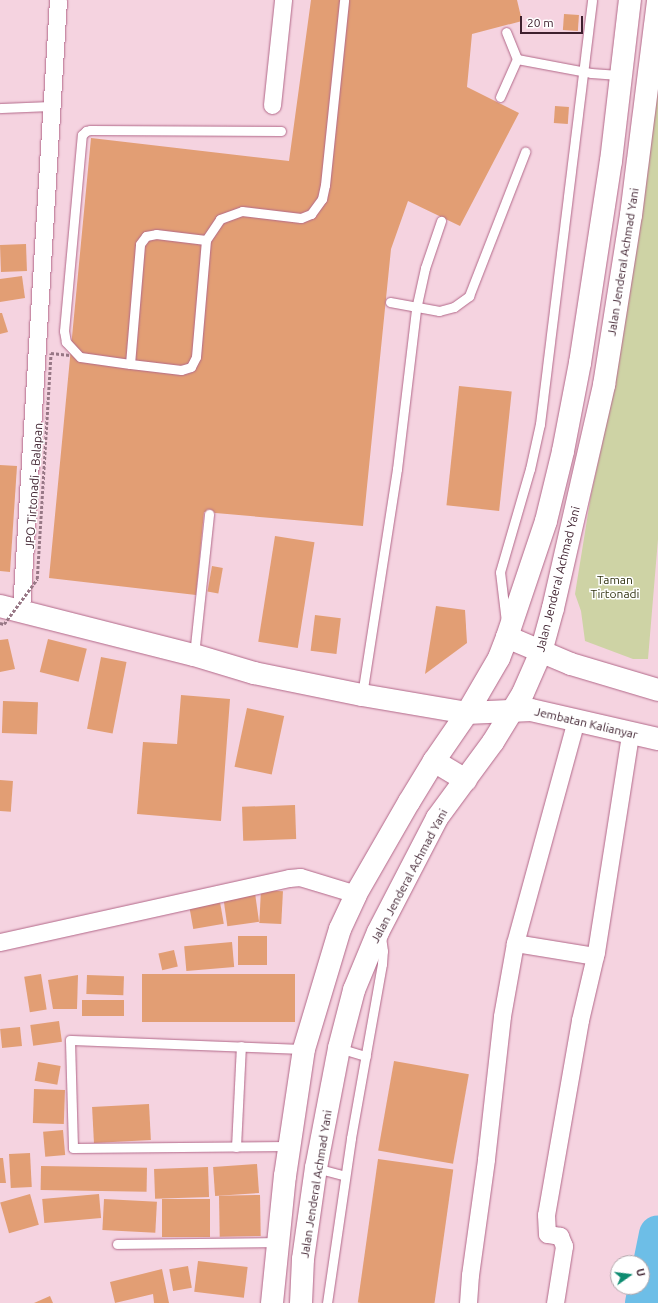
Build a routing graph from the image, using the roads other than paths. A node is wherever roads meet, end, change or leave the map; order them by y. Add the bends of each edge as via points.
1 (58, 0) edge
2 (283, 0) edge
3 (344, 0) edge
4 (592, 0) edge
5 (630, 0) edge
6 (658, 0) edge
7 (506, 32) dead end
8 (517, 59) junction
9 (584, 72) junction
10 (622, 75) junction
11 (500, 97) dead end
12 (272, 105) dead end
13 (52, 106) junction
14 (0, 108) edge
15 (281, 131) dead end
16 (525, 152) dead end
17 (441, 221) dead end
18 (206, 240) junction
19 (390, 302) dead end
20 (416, 309) junction
21 (130, 364) junction
22 (209, 514) dead end
23 (10, 608) edge
24 (508, 637) junction
25 (541, 652) junction
26 (194, 655) junction
27 (657, 690) edge
28 (362, 695) junction
29 (514, 710) junction
30 (467, 713) junction
31 (576, 720) junction
32 (644, 737) edge
33 (434, 761) junction
34 (466, 780) junction
35 (356, 894) junction
36 (378, 932) junction
37 (0, 942) edge
38 (515, 943) junction
39 (594, 956) junction
40 (241, 1046) junction
41 (339, 1048) junction
42 (304, 1049) junction
43 (366, 1056) junction
44 (289, 1146) junction
45 (236, 1147) junction
46 (316, 1168) junction
47 (345, 1176) junction
48 (278, 1242) junction
49 (117, 1244) dead end
50 (272, 1303) edge
51 (301, 1303) edge
52 (327, 1303) edge
53 (468, 1303) edge
54 (555, 1303) edge

1 - 13 street
2 - 12 street
3 - 18 lane via 322,199 311,214 301,218 242,211 220,219
4 - 9 lane
5 - 10 main road
6 - 25 main road, Jalan Jenderal Achmad Yani via 631,216 604,385 554,608
7 - 8 lane
8 - 9 lane
8 - 11 lane
9 - 10 lane
9 - 24 lane via 540,424 530,469 500,572
10 - 24 main road via 580,363 563,451 546,522
13 - 14 lane
13 - 23 street
15 - 21 lane via 90,130 82,135 64,331 66,342 80,357
16 - 20 lane via 469,296 454,307 440,312
17 - 20 lane via 425,268
18 - 21 lane via 196,357 191,367 181,370
18 - 21 lane via 156,234 146,236 140,244
19 - 20 lane
20 - 28 lane via 397,469
22 - 26 lane
23 - 26 main road, Jembatan Kalianyar
24 - 25 main road
24 - 30 main road via 499,658
25 - 27 main road via 592,671
25 - 29 main road, Jalan Jenderal Achmad Yani
26 - 28 main road, Jembatan Kalianyar via 254,673
28 - 30 main road, Jembatan Kalianyar
29 - 30 main road, Jembatan Kalianyar
29 - 31 main road, Jembatan Kalianyar via 531,710
29 - 34 main road, Jalan Jenderal Achmad Yani
30 - 33 main road
31 - 32 main road, Jembatan Kalianyar
31 - 38 street
32 - 39 street
33 - 34 main road
33 - 35 main road
34 - 36 main road, Jalan Jenderal Achmad Yani via 437,818
35 - 37 street via 300,877 289,878
35 - 42 main road via 340,929
36 - 41 main road, Jalan Jenderal Achmad Yani via 354,990
36 - 43 lane via 382,938 382,964
38 - 39 street
38 - 53 street via 502,1016
39 - 54 street via 569,1079 546,1215 547,1234 560,1236 564,1246
40 - 42 lane
40 - 45 lane
40 - 45 lane via 70,1040 73,1148
41 - 43 lane
41 - 46 main road, Jalan Jenderal Achmad Yani
42 - 44 main road
43 - 47 lane
44 - 45 lane
44 - 48 main road
46 - 47 lane
46 - 51 main road, Jalan Jenderal Achmad Yani
47 - 52 lane
48 - 49 lane
48 - 50 main road

